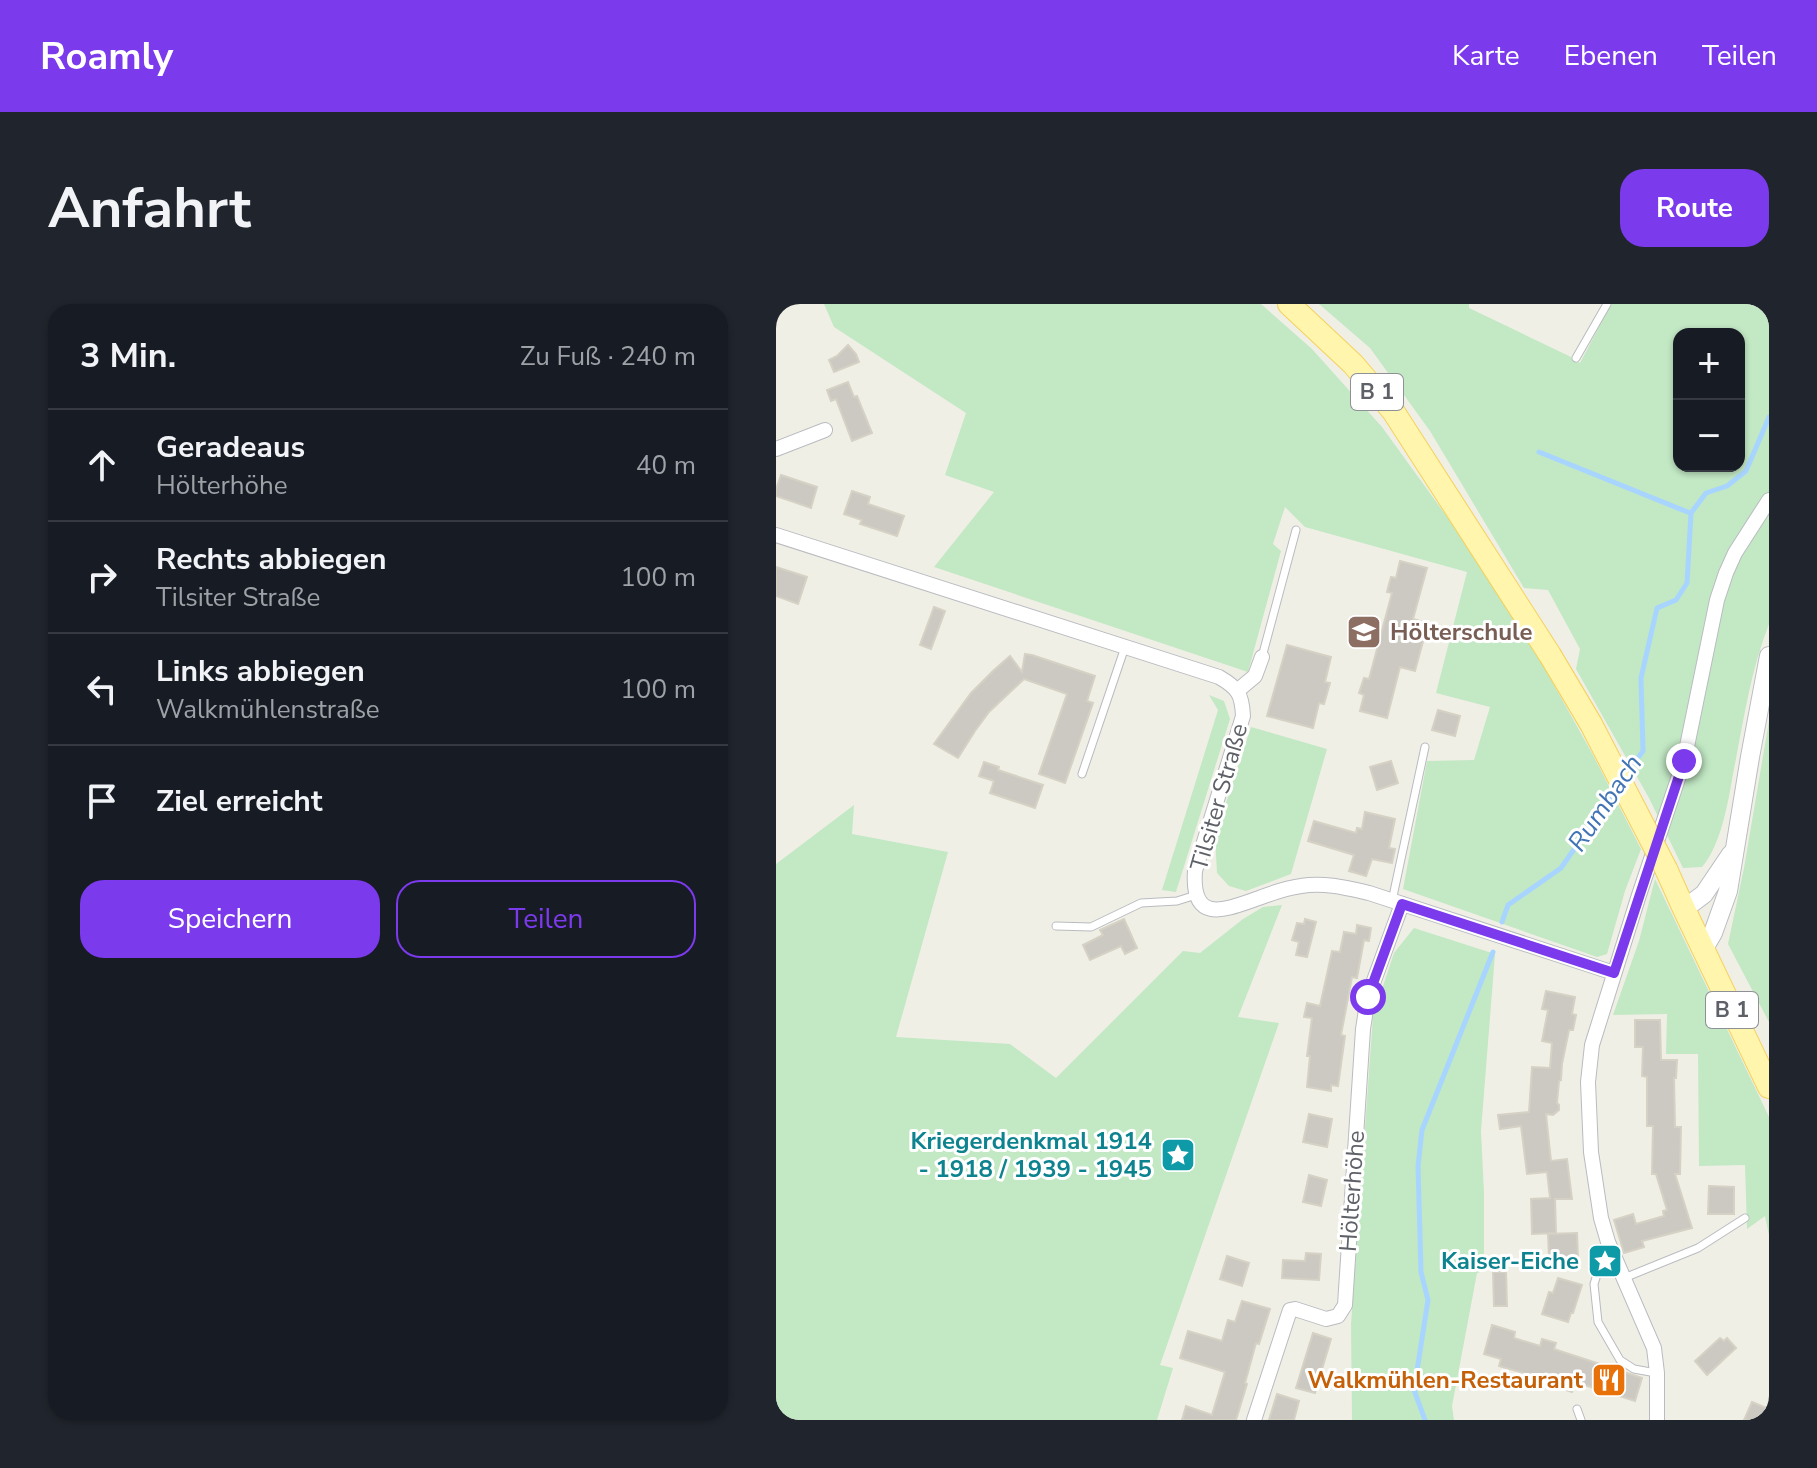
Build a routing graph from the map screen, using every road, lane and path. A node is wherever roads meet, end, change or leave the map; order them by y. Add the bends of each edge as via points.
1 (1289, 304) edge
2 (1607, 304) edge
3 (1576, 358) dead end
4 (825, 430) dead end
5 (776, 449) edge
6 (1769, 500) edge
7 (1296, 530) dead end
8 (776, 535) edge
9 (1125, 647) junction
10 (1769, 656) edge
11 (1262, 657) joint
12 (1237, 691) junction
13 (1425, 747) dead end
14 (1082, 774) dead end
15 (1735, 848) junction
16 (1196, 895) junction
17 (1397, 902) junction
18 (1684, 909) junction
19 (1056, 926) dead end
20 (1703, 950) junction
21 (1614, 973) junction
22 (1769, 1087) edge
23 (1745, 1218) dead end
24 (1608, 1242) junction
25 (1624, 1278) junction
26 (1657, 1373) junction
27 (1577, 1409) dead end
28 (1657, 1419) edge
29 (1254, 1420) edge
30 (1581, 1420) edge

1 - 18 main road, B 1, bridge via 1353,364 1393,411 1591,724
2 - 3 lane
4 - 5 street
6 - 21 street via 1735,553 1721,587 1684,761
7 - 11 lane, Tilsiter Straße
8 - 9 street, Tilsiter Straße
9 - 12 street, Tilsiter Straße via 1219,677
9 - 14 lane
10 - 15 main road
11 - 12 street, Tilsiter Straße via 1255,676
12 - 16 street, Tilsiter Straße via 1243,716 1195,871
13 - 17 lane
15 - 18 main road via 1704,894
15 - 20 main road via 1728,891
16 - 17 street, Tilsiter Straße via 1202,904 1219,910 1303,885 1325,884
16 - 19 lane via 1141,903 1091,927
17 - 21 street, Tilsiter Straße
17 - 29 street, Hölterhöhe via 1363,1029 1345,1305 1338,1316 1326,1319 1290,1310
18 - 20 main road, B 1
20 - 22 main road, B 1
21 - 24 street via 1592,1045 1588,1082 1591,1152
23 - 25 lane via 1698,1248
24 - 25 street
24 - 26 lane via 1594,1284 1598,1322 1620,1360
25 - 26 street via 1654,1348
26 - 28 street
27 - 30 lane

